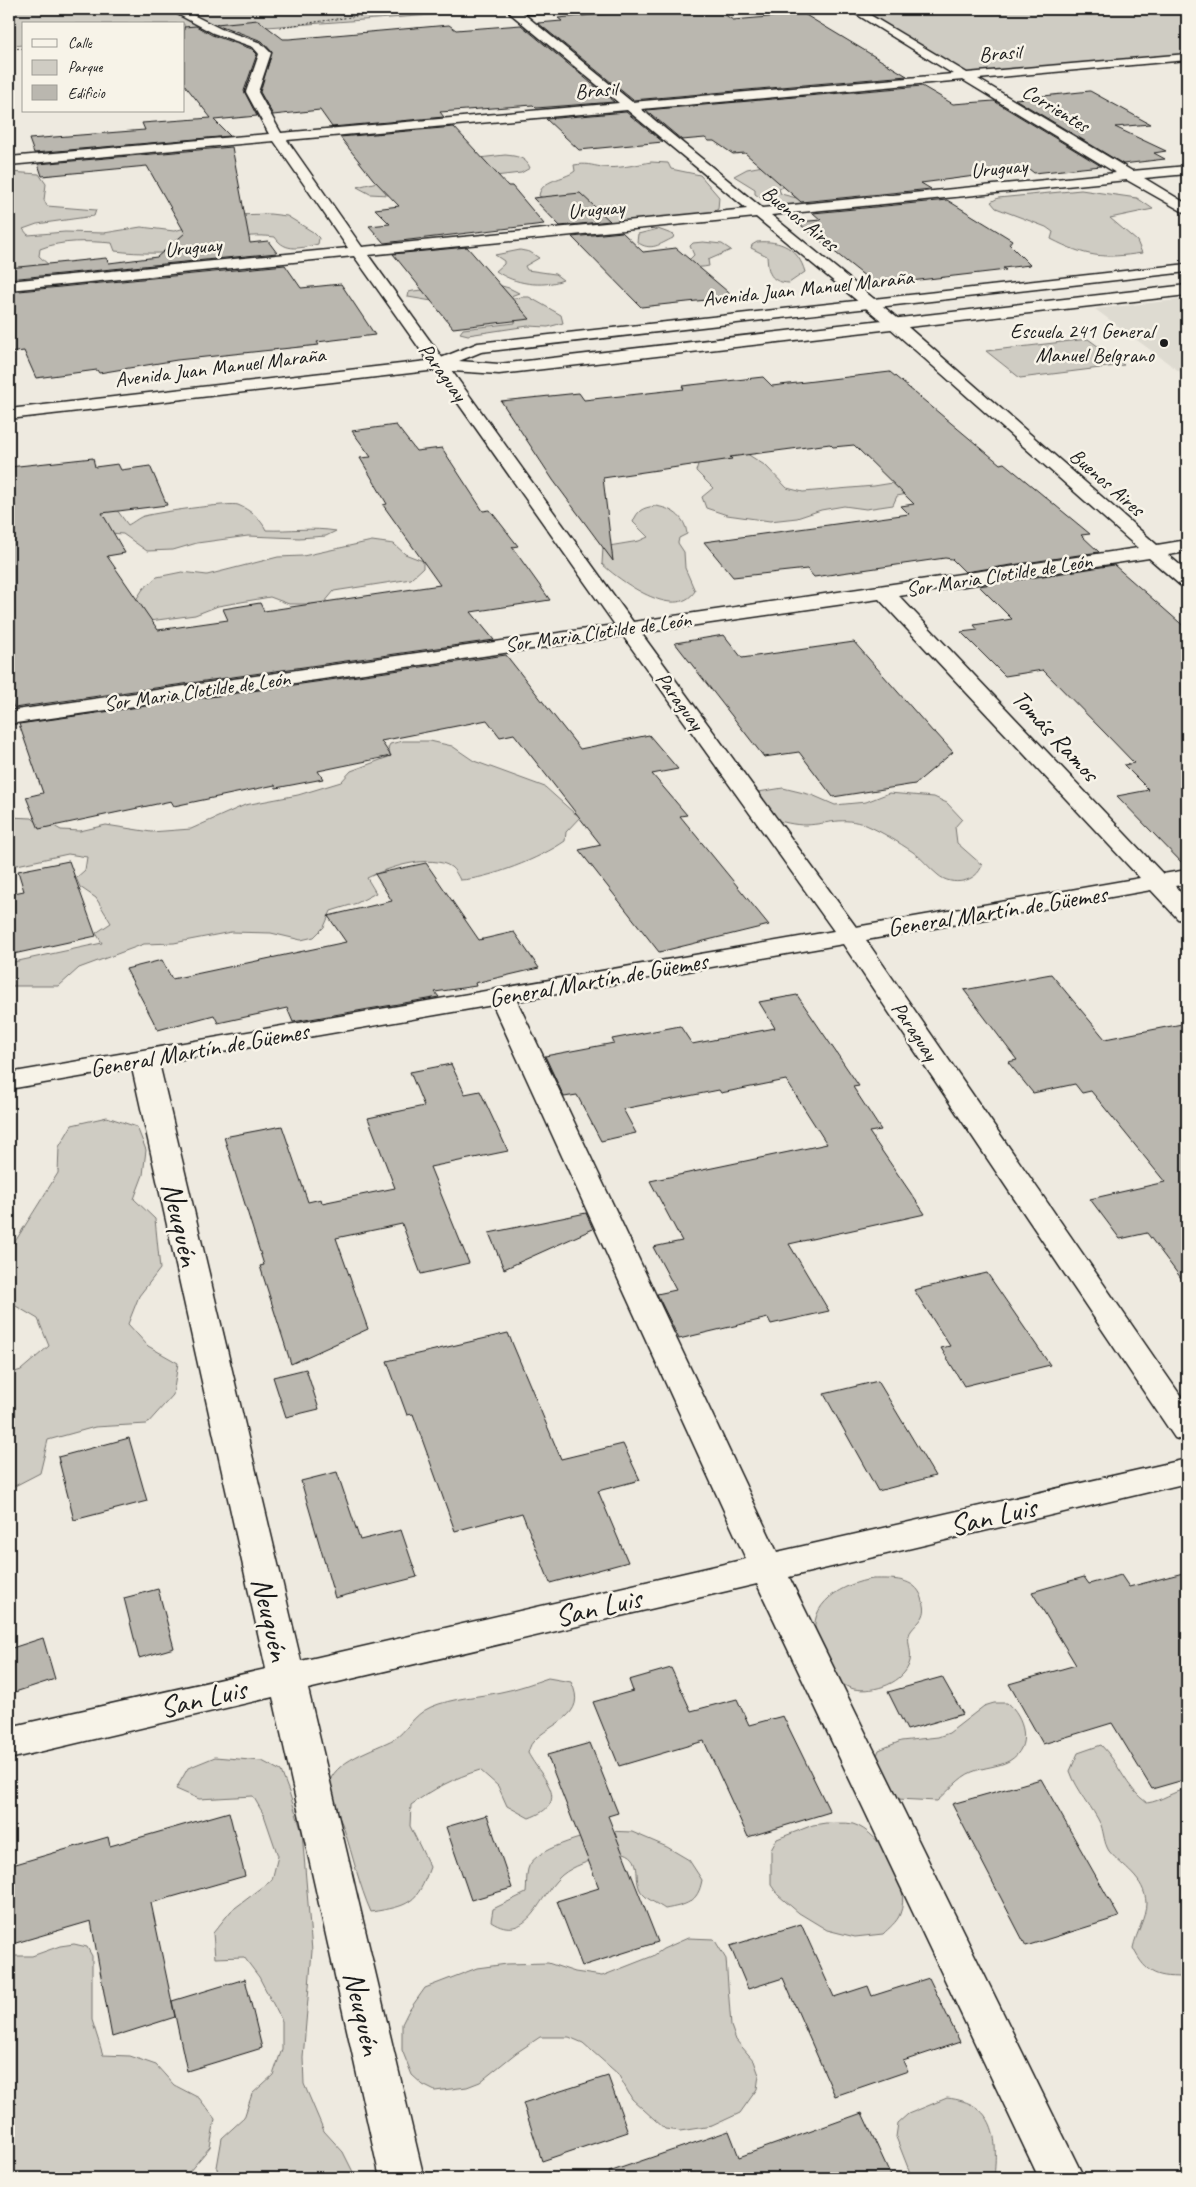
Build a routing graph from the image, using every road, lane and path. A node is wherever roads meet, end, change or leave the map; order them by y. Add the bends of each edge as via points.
1 (173, 9) edge
2 (448, 9) edge
3 (559, 9) edge
4 (853, 9) edge
5 (515, 12) joint
6 (279, 28) dead end
7 (22, 48) edge
8 (9, 49) edge
9 (1187, 57) edge
10 (965, 76) junction
11 (629, 107) junction
12 (277, 136) junction
13 (9, 161) edge
14 (1187, 170) edge
15 (1130, 176) junction
16 (1187, 210) edge
17 (762, 214) junction
18 (359, 253) junction
19 (1187, 268) edge
20 (9, 286) edge
21 (1187, 290) edge
22 (870, 303) junction
23 (895, 324) junction
24 (437, 364) junction
25 (9, 414) edge
26 (1187, 546) edge
27 (1153, 551) junction
28 (1187, 581) edge
29 (884, 592) junction
30 (628, 628) junction
31 (9, 718) edge
32 (1187, 877) edge
33 (1158, 883) junction
34 (1187, 914) edge
35 (849, 934) junction
36 (502, 996) junction
37 (144, 1059) junction
38 (9, 1081) edge
39 (1187, 1430) edge
40 (1187, 1471) edge
41 (767, 1568) junction
42 (285, 1678) junction
43 (9, 1743) edge
44 (402, 2178) edge
45 (1062, 2178) edge

1 - 12 street, Paraguay via 217,31 257,45 265,53 252,92
2 - 6 path via 358,16
3 - 5 lane
4 - 10 street, Corrientes
5 - 11 street, Buenos Aires
7 - 8 path
9 - 10 street, Brasil
10 - 11 street, Brasil
10 - 15 street, Corrientes
11 - 12 street, Brasil
11 - 17 street, Buenos Aires
12 - 13 street, Brasil
12 - 18 street, Paraguay
14 - 15 street, Uruguay
15 - 16 street, Corrientes
15 - 17 street, Uruguay
17 - 18 street, Uruguay
17 - 22 street, Buenos Aires
18 - 20 street, Uruguay
18 - 24 street, Paraguay
19 - 22 street, Avenida Juan Manuel Maraña
21 - 23 street, Avenida Juan Manuel Maraña
22 - 23 street, Buenos Aires
22 - 24 street, Avenida Juan Manuel Maraña via 478,348
23 - 24 street, Avenida Juan Manuel Maraña via 499,369
23 - 27 street, Buenos Aires
24 - 25 street, Avenida Juan Manuel Maraña
24 - 30 street, Paraguay
26 - 27 street, Sor Maria Clotilde de León
27 - 28 street, Buenos Aires
27 - 29 street, Sor Maria Clotilde de León
29 - 30 street, Sor Maria Clotilde de León
29 - 33 street, Tomás Ramos
30 - 31 street, Sor Maria Clotilde de León
30 - 35 street, Paraguay
32 - 33 street, General Martín de Güemes
33 - 34 street, Tomás Ramos
33 - 35 street, General Martín de Güemes
35 - 36 street, General Martín de Güemes
35 - 39 street, Paraguay
36 - 37 street, General Martín de Güemes
36 - 41 street
37 - 38 street, General Martín de Güemes
37 - 42 street, Neuquén
40 - 41 street, San Luis
41 - 42 street, San Luis
41 - 45 street
42 - 43 street, San Luis
42 - 44 street, Neuquén

